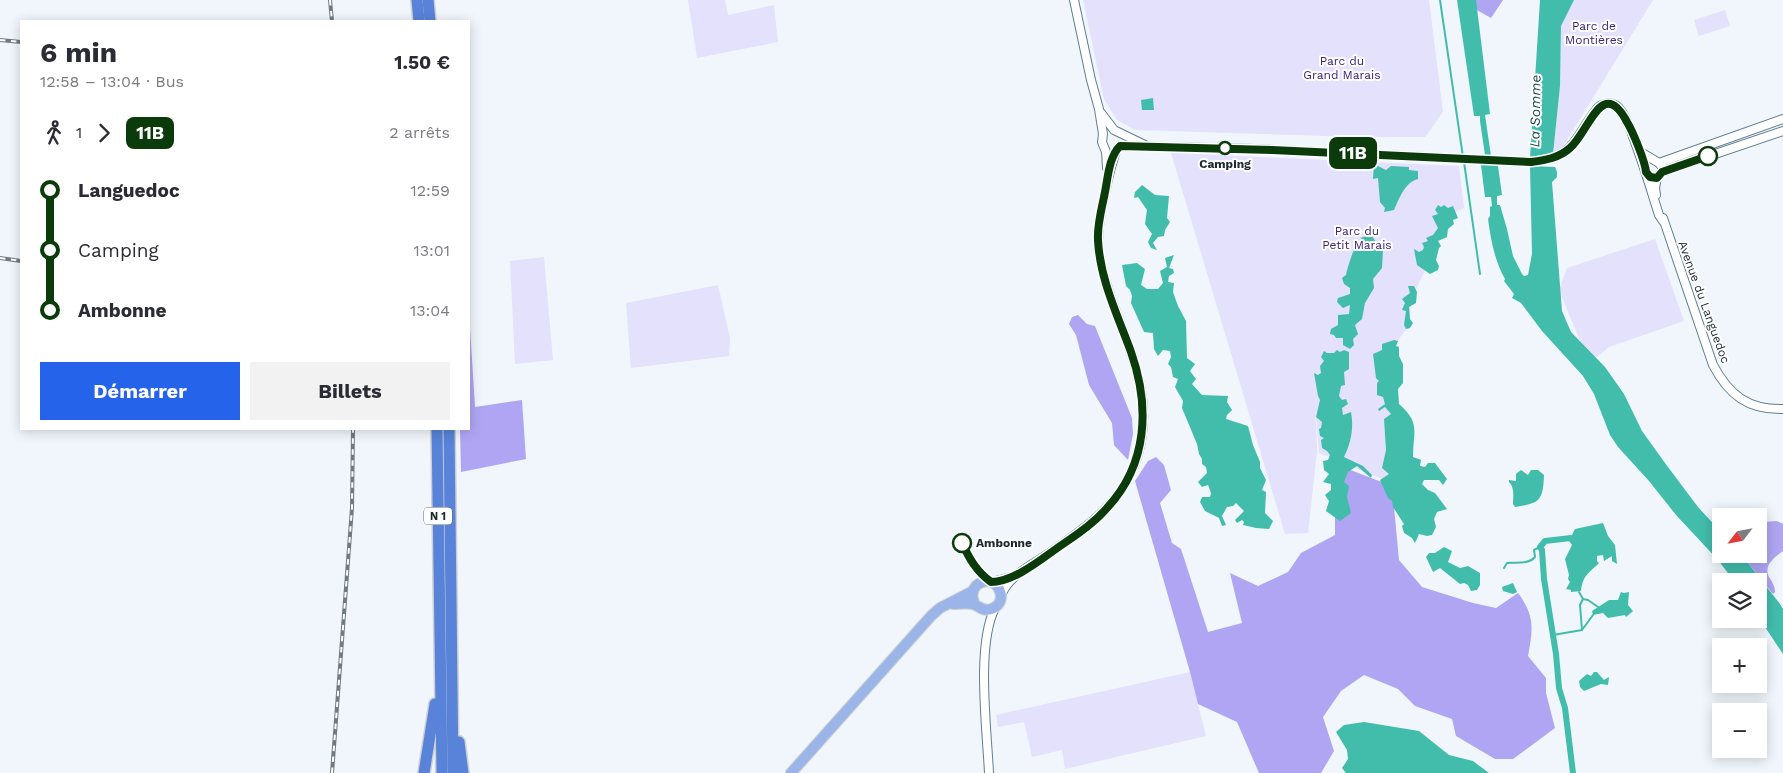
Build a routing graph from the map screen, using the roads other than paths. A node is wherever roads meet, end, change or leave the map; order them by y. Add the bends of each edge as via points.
1 (417, 0) edge
2 (428, 0) edge
3 (1074, 0) edge
4 (419, 20) edge
5 (430, 20) edge
6 (1099, 110) junction
7 (1783, 120) edge
8 (1783, 131) edge
9 (1117, 132) junction
10 (1103, 134) junction
11 (1147, 146) junction
12 (1104, 147) junction
13 (1118, 148) junction
14 (1639, 152) junction
15 (1657, 162) junction
16 (1646, 172) junction
17 (1108, 175) junction
18 (1659, 175) junction
19 (1664, 221) junction
20 (1783, 409) edge
21 (437, 430) edge
22 (449, 430) edge
23 (1017, 575) junction
24 (992, 582) junction
25 (973, 591) junction
26 (1001, 596) junction
27 (946, 605) junction
28 (977, 606) junction
29 (995, 608) junction
30 (987, 630) junction
31 (440, 670) junction
32 (452, 706) junction
33 (424, 773) edge
34 (442, 773) edge
35 (453, 773) edge
36 (463, 773) edge
37 (791, 773) edge
38 (989, 773) edge

1 - 4 highway
2 - 5 highway
3 - 6 street
6 - 9 street
6 - 10 street
7 - 15 street
8 - 18 street
9 - 10 street via 1106,131
9 - 11 street
9 - 13 street via 1122,141
10 - 12 street
11 - 13 street
11 - 14 street, Avenue du Languedoc via 1531,162 1552,159 1572,146 1597,109 1609,103 1623,114
12 - 13 street
12 - 17 street
13 - 17 street
14 - 15 street
14 - 16 street, Avenue du Languedoc
15 - 16 street via 1650,162
15 - 18 street via 1662,166
16 - 18 street via 1652,178
16 - 19 street, Avenue du Languedoc via 1659,215
17 - 23 street via 1098,239 1102,268 1137,368 1142,394 1143,424 1138,454 1125,483 1108,508
18 - 19 street, Avenue du Languedoc via 1654,188
19 - 20 street, Avenue du Languedoc via 1713,365 1722,382 1745,402
21 - 31 highway, N 1
22 - 32 highway, N 1
23 - 24 street
23 - 26 street
24 - 25 main road via 982,582
24 - 26 main road via 998,586
25 - 27 main road
25 - 28 main road
26 - 29 main road
27 - 28 main road
27 - 37 main road via 924,623
28 - 29 main road via 985,610
28 - 30 street
29 - 30 street
30 - 38 street
31 - 33 highway
31 - 34 highway, N 1
32 - 35 highway, N 1
32 - 36 highway

